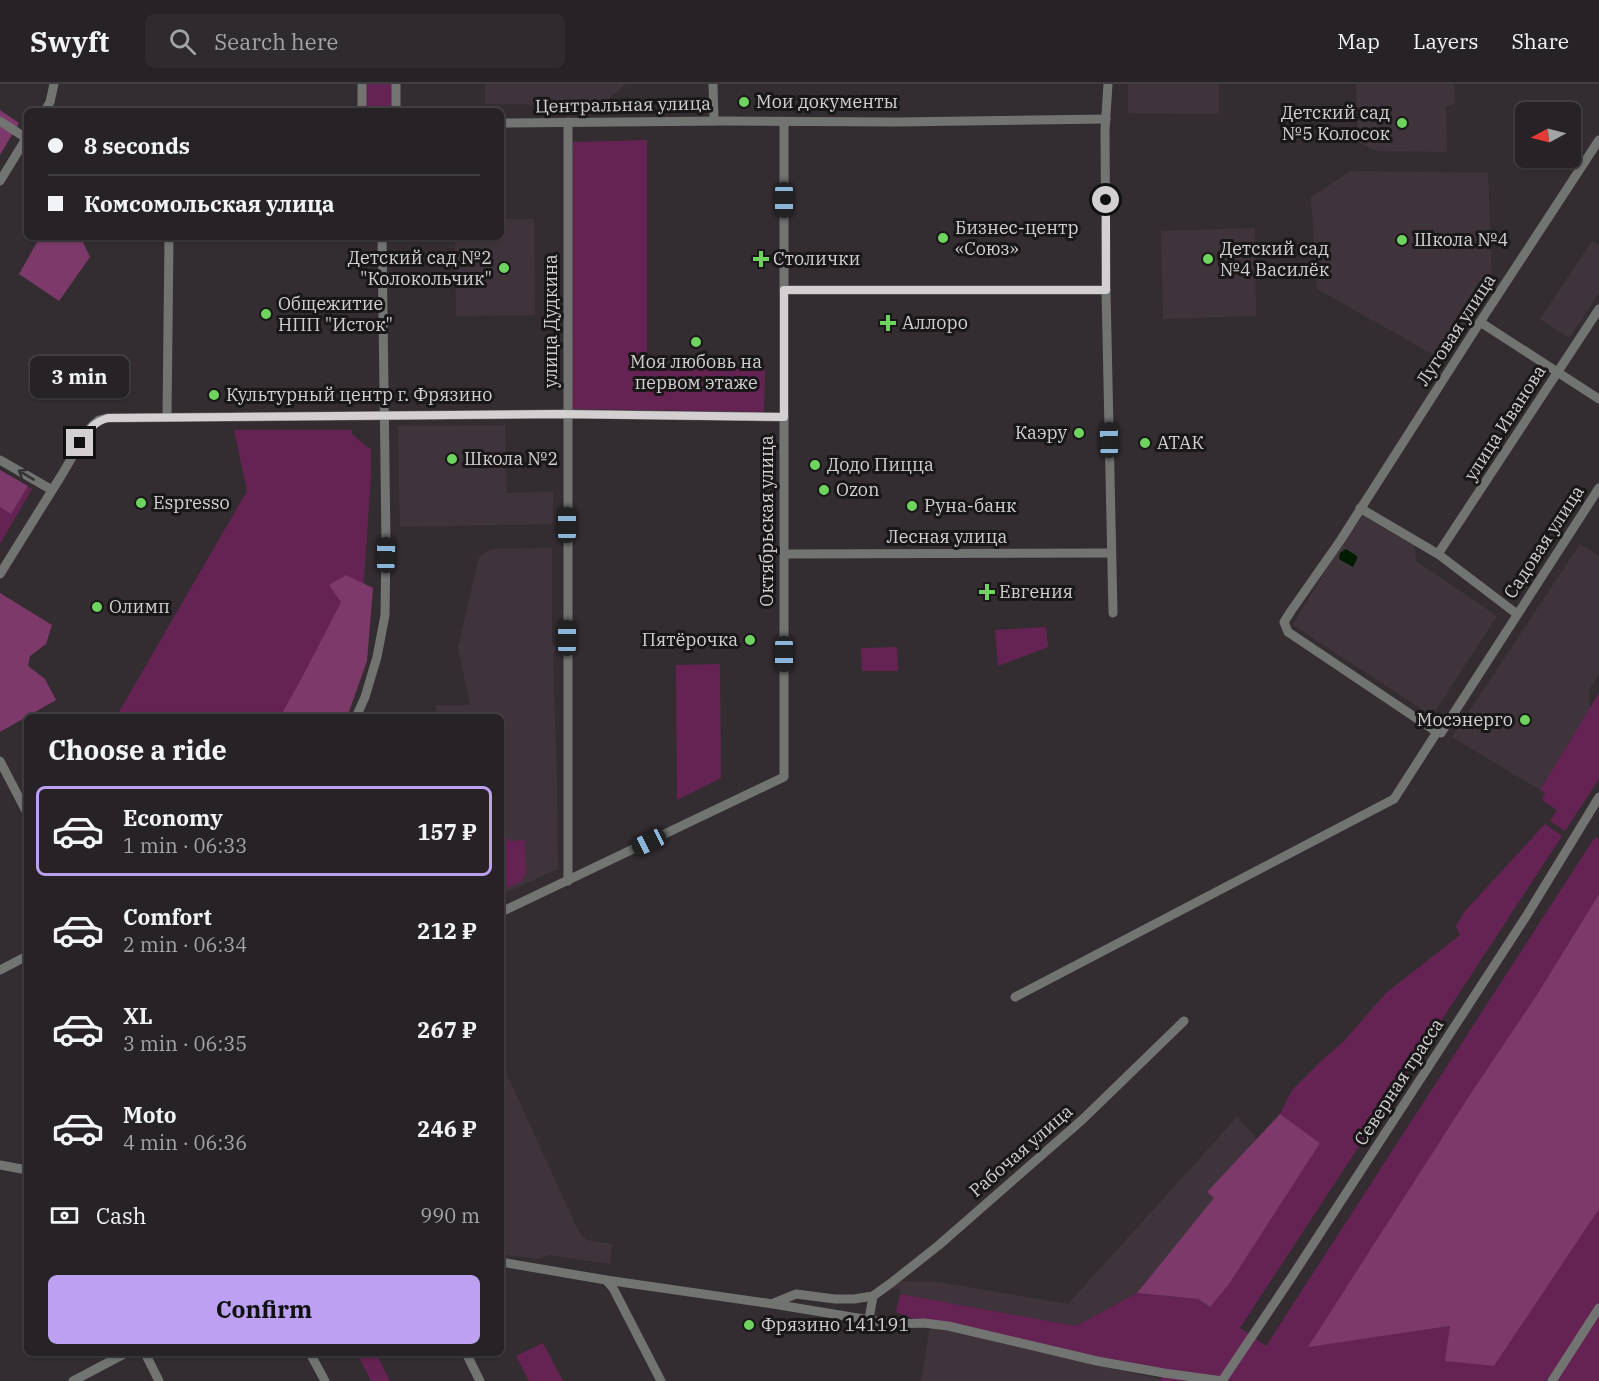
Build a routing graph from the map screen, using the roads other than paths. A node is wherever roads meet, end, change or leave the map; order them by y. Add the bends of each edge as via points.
1 (54, 84) edge
2 (362, 84) edge
3 (396, 84) edge
4 (713, 84) edge
5 (1108, 84) edge
6 (48, 108) edge
7 (362, 108) edge
8 (396, 108) edge
9 (1106, 118) junction
10 (0, 121) edge
11 (714, 121) junction
12 (568, 122) junction
13 (784, 122) junction
14 (504, 123) edge
15 (24, 136) edge
16 (1599, 140) edge
17 (24, 143) edge
18 (0, 181) edge
19 (169, 240) edge
20 (382, 240) edge
21 (784, 290) junction
22 (1106, 290) junction
23 (1599, 309) edge
24 (1480, 322) junction
25 (1558, 372) junction
26 (1599, 399) edge
27 (567, 414) junction
28 (384, 415) junction
29 (167, 417) junction
30 (784, 417) junction
31 (0, 460) edge
32 (1599, 488) edge
33 (52, 490) junction
34 (1360, 508) junction
35 (1111, 553) junction
36 (784, 554) junction
37 (1438, 554) junction
38 (0, 574) edge
39 (1113, 613) dead end
40 (1517, 614) junction
41 (357, 714) edge
42 (1437, 732) junction
43 (0, 761) edge
44 (1599, 797) edge
45 (24, 807) edge
46 (568, 880) junction
47 (504, 911) edge
48 (24, 958) edge
49 (0, 970) edge
50 (1015, 997) dead end
51 (1184, 1021) dead end
52 (0, 1165) edge
53 (24, 1169) edge
54 (504, 1263) edge
55 (606, 1280) junction
56 (873, 1296) junction
57 (773, 1304) junction
58 (1599, 1308) edge
59 (869, 1319) junction
60 (120, 1356) edge
61 (146, 1356) edge
62 (312, 1356) edge
63 (468, 1356) edge
64 (73, 1381) edge
65 (159, 1381) edge
66 (325, 1381) edge
67 (480, 1381) edge
68 (661, 1381) edge
69 (1223, 1381) edge
70 (1552, 1381) edge

1 - 6 street
2 - 7 street
3 - 8 street
4 - 11 street
5 - 9 street
9 - 13 street, Центральная улица
9 - 22 street
10 - 15 street
11 - 12 street, Центральная улица
11 - 13 street, Центральная улица
12 - 14 street, Центральная улица
12 - 27 street, улица Дудкина
13 - 21 street, Октябрьская улица
16 - 24 street, Луговая улица
17 - 18 street
19 - 29 street
20 - 28 street
21 - 22 street
21 - 30 street, Октябрьская улица
22 - 35 street
23 - 25 street, улица Иванова
24 - 25 street
24 - 34 street, Луговая улица
25 - 26 street
25 - 37 street, улица Иванова
27 - 28 street
27 - 30 street
27 - 46 street, улица Дудкина
28 - 29 street
28 - 41 street via 385,615 377,657
29 - 33 street via 99,420 87,432
30 - 36 street, Октябрьская улица
33 -> 31 street
32 - 40 street, Садовая улица
33 - 38 street
34 - 37 street
34 - 42 street, Луговая улица via 1284,622 1288,632
35 - 36 street, Лесная улица
35 - 39 street
36 - 46 street, Октябрьская улица via 784,777
37 - 40 street
40 - 42 street, Садовая улица via 1441,733
42 - 50 street, Садовая улица via 1394,799
43 - 45 street
44 - 69 street, Северная трасса
46 - 47 street
48 - 49 street
51 - 56 street, Рабочая улица via 1074,1127 939,1245
52 - 53 street
54 - 55 street
55 - 57 street
55 - 68 street
56 - 57 street via 835,1299 796,1294
56 - 59 street
57 - 59 street
58 - 70 street
59 - 69 street via 948,1326 1097,1361
60 - 64 street
61 - 65 street
62 - 66 street
63 - 67 street

